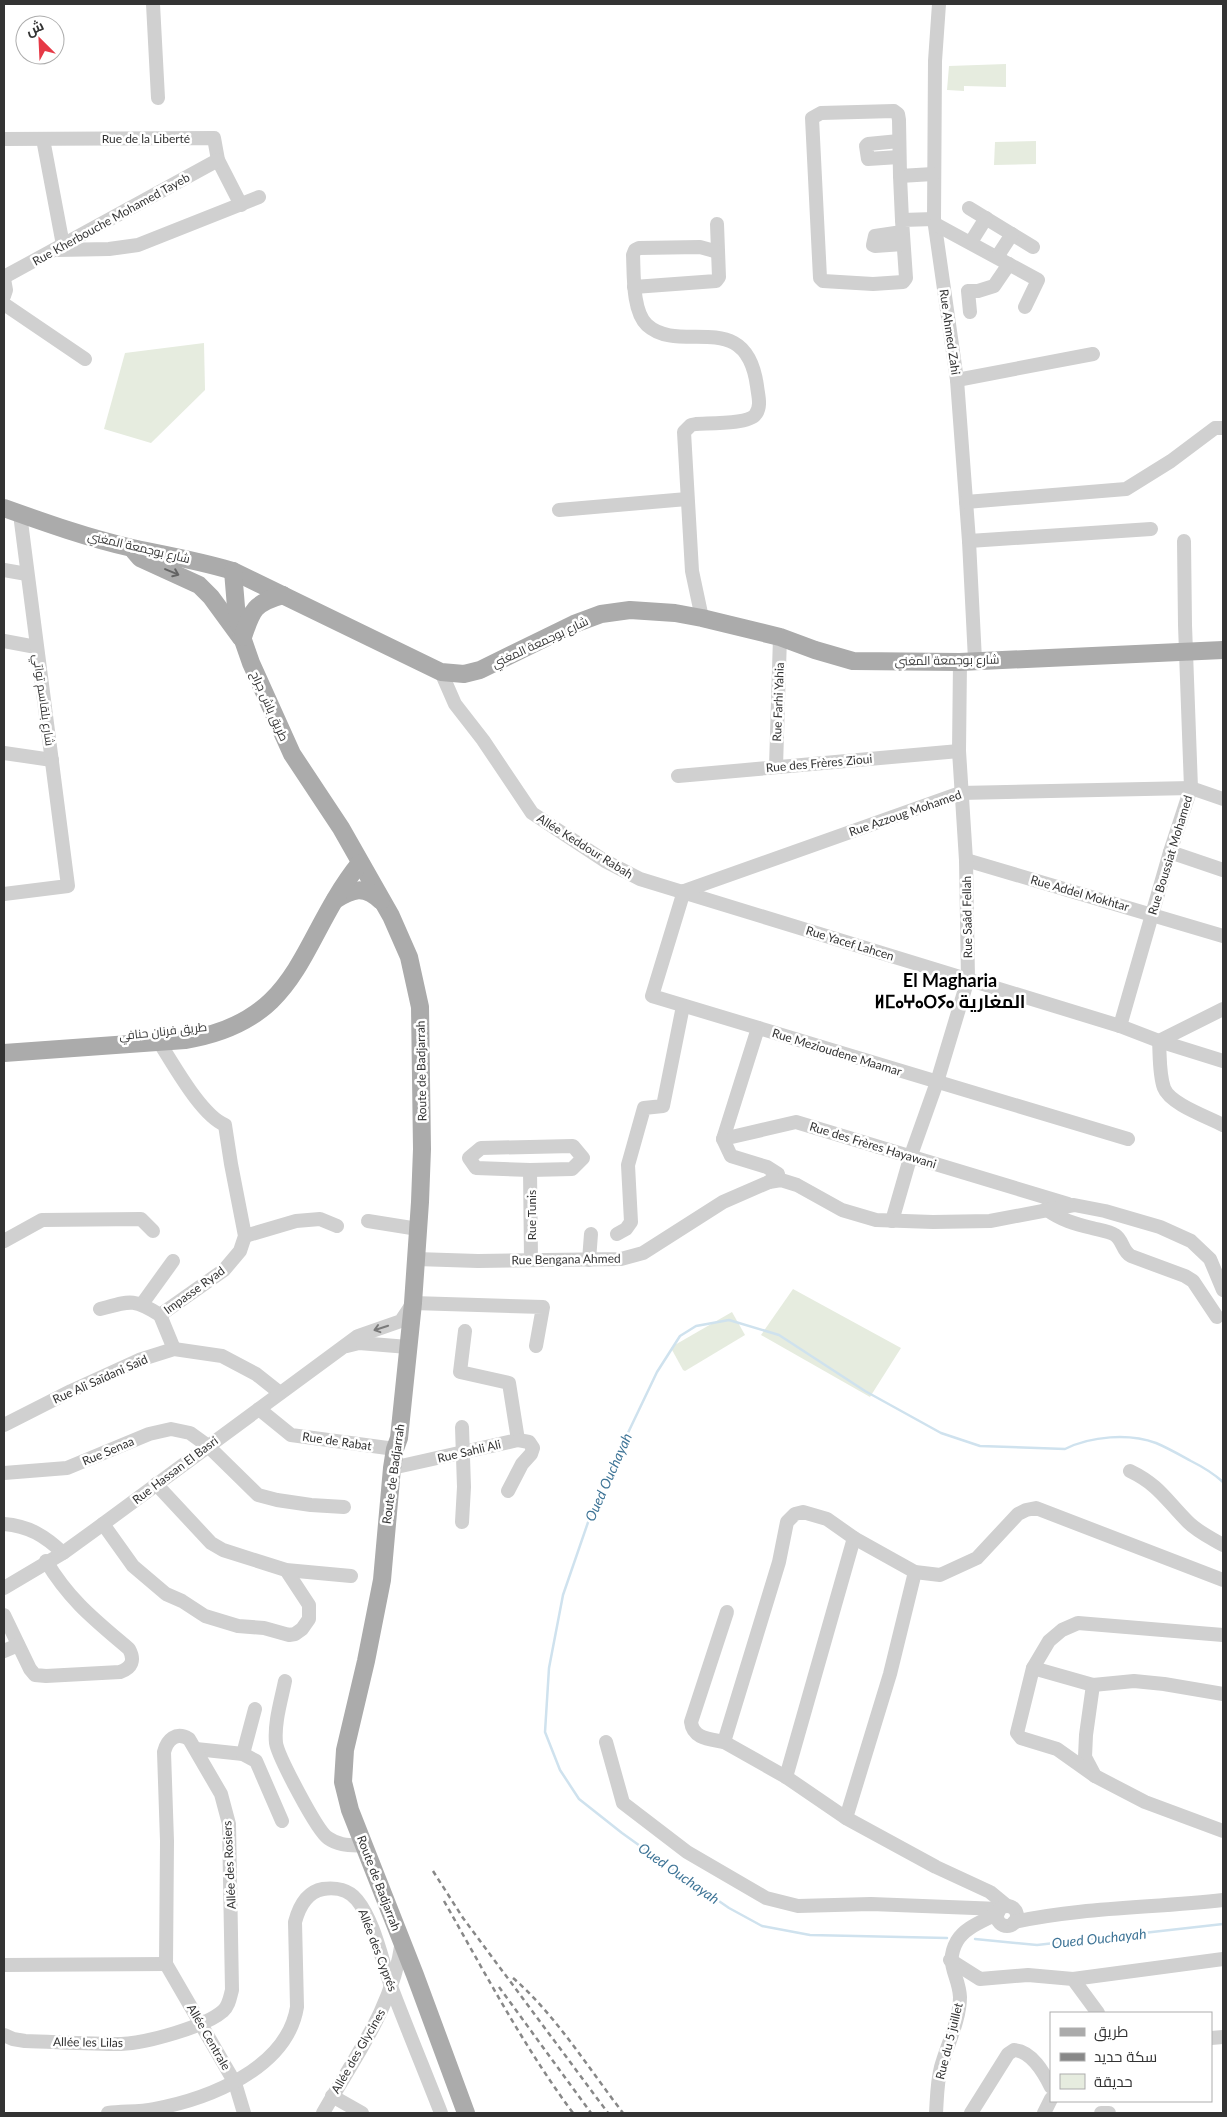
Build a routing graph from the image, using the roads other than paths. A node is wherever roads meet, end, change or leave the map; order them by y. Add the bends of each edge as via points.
1 (153, 4) edge
2 (939, 4) edge
3 (158, 98) dead end
4 (4, 139) edge
5 (42, 139) junction
6 (899, 141) junction
7 (899, 157) junction
8 (218, 160) junction
9 (933, 174) junction
10 (900, 176) junction
11 (259, 197) dead end
12 (241, 206) junction
13 (969, 208) dead end
14 (986, 218) junction
15 (935, 221) junction
16 (717, 224) dead end
17 (903, 232) junction
18 (1012, 234) junction
19 (971, 242) junction
20 (59, 247) junction
21 (1033, 247) dead end
22 (718, 252) junction
23 (1003, 260) junction
24 (4, 278) edge
25 (634, 287) junction
26 (4, 296) edge
27 (4, 304) edge
28 (1025, 307) dead end
29 (970, 312) dead end
30 (1093, 354) dead end
31 (85, 359) dead end
32 (957, 380) junction
33 (1223, 428) edge
34 (687, 499) junction
35 (966, 502) junction
36 (4, 508) edge
37 (559, 510) dead end
38 (20, 514) junction
39 (1151, 529) dead end
40 (969, 541) junction
41 (1184, 541) dead end
42 (131, 548) junction
43 (4, 570) edge
44 (233, 571) junction
45 (27, 574) junction
46 (283, 595) junction
47 (702, 618) junction
48 (780, 637) junction
49 (242, 640) junction
50 (4, 641) edge
51 (36, 647) junction
52 (1223, 650) edge
53 (1187, 651) junction
54 (967, 661) junction
55 (441, 672) junction
56 (959, 751) junction
57 (4, 754) edge
58 (52, 760) junction
59 (776, 767) junction
60 (678, 776) dead end
61 (1191, 788) junction
62 (960, 792) junction
63 (1223, 799) edge
64 (351, 846) junction
65 (1170, 852) junction
66 (966, 860) junction
67 (1223, 870) edge
68 (684, 891) junction
69 (4, 894) edge
70 (335, 900) junction
71 (386, 907) junction
72 (1153, 914) junction
73 (1223, 936) edge
74 (968, 979) junction
75 (684, 1006) junction
76 (1223, 1009) edge
77 (1120, 1026) junction
78 (758, 1028) junction
79 (1159, 1041) junction
80 (159, 1042) junction
81 (4, 1044) edge
82 (4, 1054) edge
83 (1223, 1061) edge
84 (937, 1082) junction
85 (1223, 1125) edge
86 (723, 1138) junction
87 (1128, 1139) dead end
88 (911, 1155) junction
89 (530, 1170) junction
90 (769, 1182) junction
91 (1074, 1205) junction
92 (1046, 1209) junction
93 (368, 1221) dead end
94 (892, 1221) junction
95 (337, 1226) dead end
96 (418, 1229) junction
97 (153, 1231) dead end
98 (591, 1234) dead end
99 (617, 1234) dead end
100 (245, 1236) junction
101 (4, 1241) edge
102 (416, 1259) junction
103 (531, 1259) junction
104 (589, 1260) junction
105 (173, 1261) dead end
106 (1223, 1290) edge
107 (413, 1303) junction
108 (142, 1304) junction
109 (100, 1309) dead end
110 (160, 1315) junction
111 (1217, 1317) dead end
112 (465, 1331) dead end
113 (536, 1346) dead end
114 (344, 1347) junction
115 (408, 1347) junction
116 (174, 1349) junction
117 (280, 1393) junction
118 (259, 1409) junction
119 (4, 1425) edge
120 (462, 1427) dead end
121 (518, 1440) junction
122 (208, 1446) junction
123 (395, 1449) junction
124 (464, 1451) junction
125 (392, 1468) junction
126 (1130, 1471) dead end
127 (4, 1473) edge
128 (156, 1484) junction
129 (508, 1491) dead end
130 (344, 1507) dead end
131 (462, 1522) dead end
132 (4, 1524) edge
133 (103, 1524) junction
134 (854, 1538) junction
135 (1223, 1545) edge
136 (63, 1553) junction
137 (46, 1561) junction
138 (286, 1570) junction
139 (915, 1572) junction
140 (351, 1576) dead end
141 (1223, 1580) edge
142 (4, 1588) edge
143 (727, 1612) dead end
144 (4, 1615) edge
145 (1223, 1635) edge
146 (18, 1645) junction
147 (4, 1651) edge
148 (1033, 1668) junction
149 (285, 1681) dead end
150 (1093, 1685) junction
151 (1223, 1694) edge
152 (255, 1709) dead end
153 (606, 1742) dead end
154 (724, 1742) junction
155 (196, 1749) junction
156 (242, 1754) junction
157 (1095, 1776) junction
158 (786, 1777) junction
159 (846, 1818) junction
160 (282, 1821) dead end
161 (1223, 1831) edge
162 (365, 1846) junction
163 (1223, 1900) edge
164 (1005, 1914) junction
165 (402, 1941) junction
166 (1223, 1959) edge
167 (950, 1960) junction
168 (166, 1964) junction
169 (4, 1965) edge
170 (1073, 1979) junction
171 (392, 1988) junction
172 (1097, 2012) edge
173 (201, 2024) junction
174 (4, 2035) edge
175 (235, 2082) junction
176 (1050, 2085) edge
177 (332, 2096) junction
178 (1050, 2101) edge
179 (108, 2113) edge
180 (244, 2113) edge
181 (323, 2113) edge
182 (362, 2113) edge
183 (441, 2113) edge
184 (466, 2113) edge
185 (936, 2113) edge
186 (971, 2113) edge
187 (1044, 2113) edge
188 (1101, 2113) edge
189 (1110, 2113) edge

1 - 3 street
2 - 9 street, Rue Ahmed Zahi
4 - 5 street, Rue de la Liberté
5 - 8 street, Rue de la Liberté via 214,138
5 - 20 street
6 - 7 street
6 - 7 street via 866,146 868,159
6 - 17 street via 898,114 894,110 821,113 812,118 818,275 823,281 898,283 906,278
7 - 10 street
8 - 12 street, Rue de la Liberté
8 - 20 street, Rue Kherbouche Mohamed Tayeb
9 - 10 street
9 - 15 street, Rue Ahmed Zahi
10 - 17 street
11 - 12 street
12 - 20 street via 138,245 109,249
13 - 14 street
14 - 18 street
14 - 19 street
15 - 17 street
15 - 19 street
15 - 32 street, Rue Ahmed Zahi
16 - 22 street
18 - 21 street
18 - 23 street
19 - 23 street
20 - 24 street, Rue Kherbouche Mohamed Tayeb
22 - 25 street via 719,276 716,281
22 - 25 street via 700,247 639,248 633,255
23 - 28 street via 1038,280
23 - 29 street via 994,286 968,291
24 - 26 street
25 - 34 street via 645,324 671,336 725,339 745,353 755,372 760,405 753,418 691,425 684,432
27 - 31 street
30 - 32 street
32 - 35 street, Rue Ahmed Zahi
33 - 35 street via 1215,428 1126,490
34 - 37 street
34 - 47 street via 692,571
35 - 40 street, Rue Ahmed Zahi
36 - 38 main road, شارع بوجمعة المغني
38 - 42 main road, شارع بوجمعة المغني
38 - 45 street, شارع بلقاسم تواتي
39 - 40 street
40 - 54 street, Rue Ahmed Zahi
41 - 53 street, Rue Boussiat Mohamed
42 - 44 main road, شارع بوجمعة المغني via 201,561
42 -> 49 main road via 140,558 198,585 211,597
43 - 45 street
44 - 46 main road, شارع بوجمعة المغني
44 - 49 main road, طريق باش جراح
45 - 51 street, شارع بلقاسم تواتي
46 - 49 main road via 256,607
46 - 55 main road, شارع بوجمعة المغني
47 - 48 main road, شارع بوجمعة المغني
47 - 55 main road, شارع بوجمعة المغني via 630,610 601,614 480,670 464,674
48 - 54 main road, شارع بوجمعة المغني via 853,660
48 - 59 street, Rue Farhi Yahia
49 - 64 main road, طريق باش جراح via 292,754
50 - 51 street
51 - 58 street, شارع بلقاسم تواتي
52 - 53 main road, شارع بوجمعة المغني
53 - 54 main road, شارع بوجمعة المغني
53 - 61 street, Rue Boussiat Mohamed
54 - 56 street, Rue Saâd Fellah
55 - 68 street, Allée Keddour Rabah via 455,704 532,813 622,870 640,879
56 - 59 street, Rue des Frères Zioui
56 - 62 street, Rue Saâd Fellah
57 - 58 street
58 - 69 street, شارع بلقاسم تواتي via 68,886
59 - 60 street, Rue des Frères Zioui
61 - 62 street, Rue Azzoug Mohamed
61 - 63 street, Rue Azzoug Mohamed
61 - 65 street, Rue Boussiat Mohamed
62 - 66 street, Rue Saâd Fellah
62 - 68 street, Rue Azzoug Mohamed
64 - 70 main road, طريق فرنان حنافي
64 - 71 main road, Route de Badjarrah
64 - 81 main road, طريق فرنان حنافي via 340,875 285,972 259,1001 238,1015 217,1024 188,1030
65 - 67 street
65 - 72 street, Rue Boussiat Mohamed
66 - 72 street, Rue Addel Mokhtar
66 - 74 street, Rue Saâd Fellah
68 - 74 street, Rue Yacef Lahcen
68 - 75 street, Rue Mezioudene Maamar via 652,996
70 - 71 main road via 363,890 374,895
70 - 80 main road, طريق فرنان حنافي via 290,981 264,1008 240,1023 208,1036
71 - 96 main road, Route de Badjarrah via 410,957 420,1007 422,1149
72 - 73 street, Rue Addel Mokhtar
72 - 77 street, Rue Boussiat Mohamed
74 - 77 street, Rue Yacef Lahcen
74 - 84 street, Rue Saâd Fellah
75 - 78 street, Rue Mezioudene Maamar
75 - 99 street via 663,1106 644,1108 628,1165 631,1222
76 - 79 street
77 - 79 street, Rue Yacef Lahcen
78 - 84 street, Rue Mezioudene Maamar
78 - 86 street
79 - 83 street, Rue Yacef Lahcen
79 - 85 street via 1164,1090 1177,1103
80 - 82 main road, طريق فرنان حنافي
80 - 100 street via 202,1107 215,1121 225,1125
84 - 87 street, Rue Mezioudene Maamar
84 - 88 street, Rue Saâd Fellah
86 - 88 street, Rue des Frères Hayawani via 796,1122
86 - 90 street via 731,1156 767,1167 778,1174
88 - 91 street, Rue des Frères Hayawani
88 - 94 street, Rue Saâd Fellah
89 - 89 street via 572,1169 583,1158 573,1146 481,1148 469,1158 476,1168
89 - 103 street, Rue Tunis
90 - 94 street, Rue Bengana Ahmed via 781,1180 797,1185 842,1210
90 - 104 street, Rue Bengana Ahmed via 705,1212 643,1253 621,1259
91 - 92 street, Rue Bengana Ahmed
91 - 106 street, Rue Bengana Ahmed via 1160,1226 1191,1241 1210,1259
92 - 94 street, Rue Bengana Ahmed via 990,1221
92 - 111 street via 1071,1223 1114,1234 1131,1256 1193,1281
93 - 96 street
95 - 100 street via 320,1218 296,1221
96 - 102 main road, Route de Badjarrah
97 - 101 street via 141,1219 42,1220
98 - 104 street
100 - 110 street, Impasse Ryad via 240,1251 224,1270
102 - 103 street, Rue Bengana Ahmed
102 - 107 main road, Route de Badjarrah
103 - 104 street, Rue Bengana Ahmed
105 - 108 street
107 - 113 street via 543,1306
107 -> 114 street, Rue Hassan El Basri via 401,1321 358,1336
107 - 115 main road, Route de Badjarrah
108 - 109 street, Impasse Ryad via 127,1301
108 - 110 street, Impasse Ryad
110 - 116 street
112 - 121 street, Rue Sahli Ali via 460,1372 509,1382
114 - 115 street, Rue Hassan El Basri via 360,1343
114 - 117 street, Rue Hassan El Basri
115 - 123 main road, Route de Badjarrah via 399,1438
116 - 117 street, Rue Ali Saïdani Saïd via 222,1356 256,1374
116 - 119 street, Rue Ali Saïdani Saïd via 139,1360
117 - 118 street, Rue Hassan El Basri
118 - 122 street, Rue Hassan El Basri
118 - 123 street, Rue de Rabat via 291,1435
120 - 124 street
121 - 124 street, Rue Sahli Ali
121 - 129 street via 529,1442 533,1448
122 - 127 street, Rue Senaa via 190,1433 171,1429 149,1434 67,1468
122 - 128 street, Rue Hassan El Basri
122 - 130 street, Rue Senaa via 258,1495 294,1503
123 - 125 main road, Route de Badjarrah
124 - 125 street, Rue Sahli Ali
124 - 131 street
125 - 162 main road, Route de Badjarrah via 382,1580 343,1762 346,1795
126 - 135 street via 1148,1480 1189,1523
128 - 133 street, Rue Hassan El Basri
128 - 138 street via 211,1543 232,1554
132 - 136 street via 35,1531
133 - 136 street, Rue Hassan El Basri
133 - 138 street via 133,1566 166,1594 205,1616 238,1626 264,1628 289,1635 302,1629 309,1619 309,1605
134 - 139 street
134 - 154 street via 827,1519 803,1512 795,1514 787,1522
134 - 158 street
136 - 137 street, Rue Hassan El Basri
137 - 142 street, Rue Hassan El Basri
137 - 146 street via 79,1606 129,1649 132,1663 120,1672 35,1675
138 - 140 street
139 - 141 street via 940,1575 977,1558 1018,1514 1036,1508
139 - 159 street via 890,1674
143 - 154 street via 691,1722 698,1736
144 - 146 street
145 - 148 street via 1078,1623 1056,1633
146 - 147 street
148 - 150 street
148 - 157 street via 1018,1736 1057,1749
149 - 162 street via 276,1734 285,1765 324,1835 339,1844
150 - 151 street via 1134,1681
150 - 157 street via 1085,1757
152 - 156 street
153 - 164 street via 623,1803 687,1852 766,1898 798,1906 871,1904
154 - 158 street
155 - 156 street
155 - 168 street, Allée des Rosiers via 189,1739 178,1736 167,1742 164,1752
155 - 173 street, Allée des Rosiers via 221,1794 227,1814 231,1902 232,1990 224,2010
156 - 160 street via 256,1761
157 - 161 street via 1145,1802
158 - 159 street
159 - 164 street via 990,1892
162 - 165 main road, Route de Badjarrah
163 - 164 street via 1044,1915
164 - 167 street via 968,1929 957,1940
165 - 171 street, Allée des Glycines
165 - 184 main road, Route de Badjarrah
166 - 170 street
167 - 170 street via 980,1979 1028,1975
167 - 185 street, Rue du 5 juillet via 960,1995 959,2007 940,2070
168 - 169 street
168 - 173 street, Allée Centrale
170 - 172 street
171 - 175 street, Allée des Cyprés via 370,1924 356,1899 338,1889 321,1889 309,1895 298,1910 296,1922 297,2007 289,2034 278,2048
171 - 177 street, Allée des Glycines via 381,2014
171 - 183 street, Allée des Cyprés
173 - 174 street, Allée les Lilas via 123,2044 25,2041
173 - 175 street, Allée Centrale
175 - 179 street via 179,2104
175 - 180 street, Allée Centrale
176 - 186 street via 1033,2060 1022,2051 1014,2050 1008,2054
177 - 181 street, Allée des Glycines
177 - 182 street
178 - 187 street
188 - 189 street

